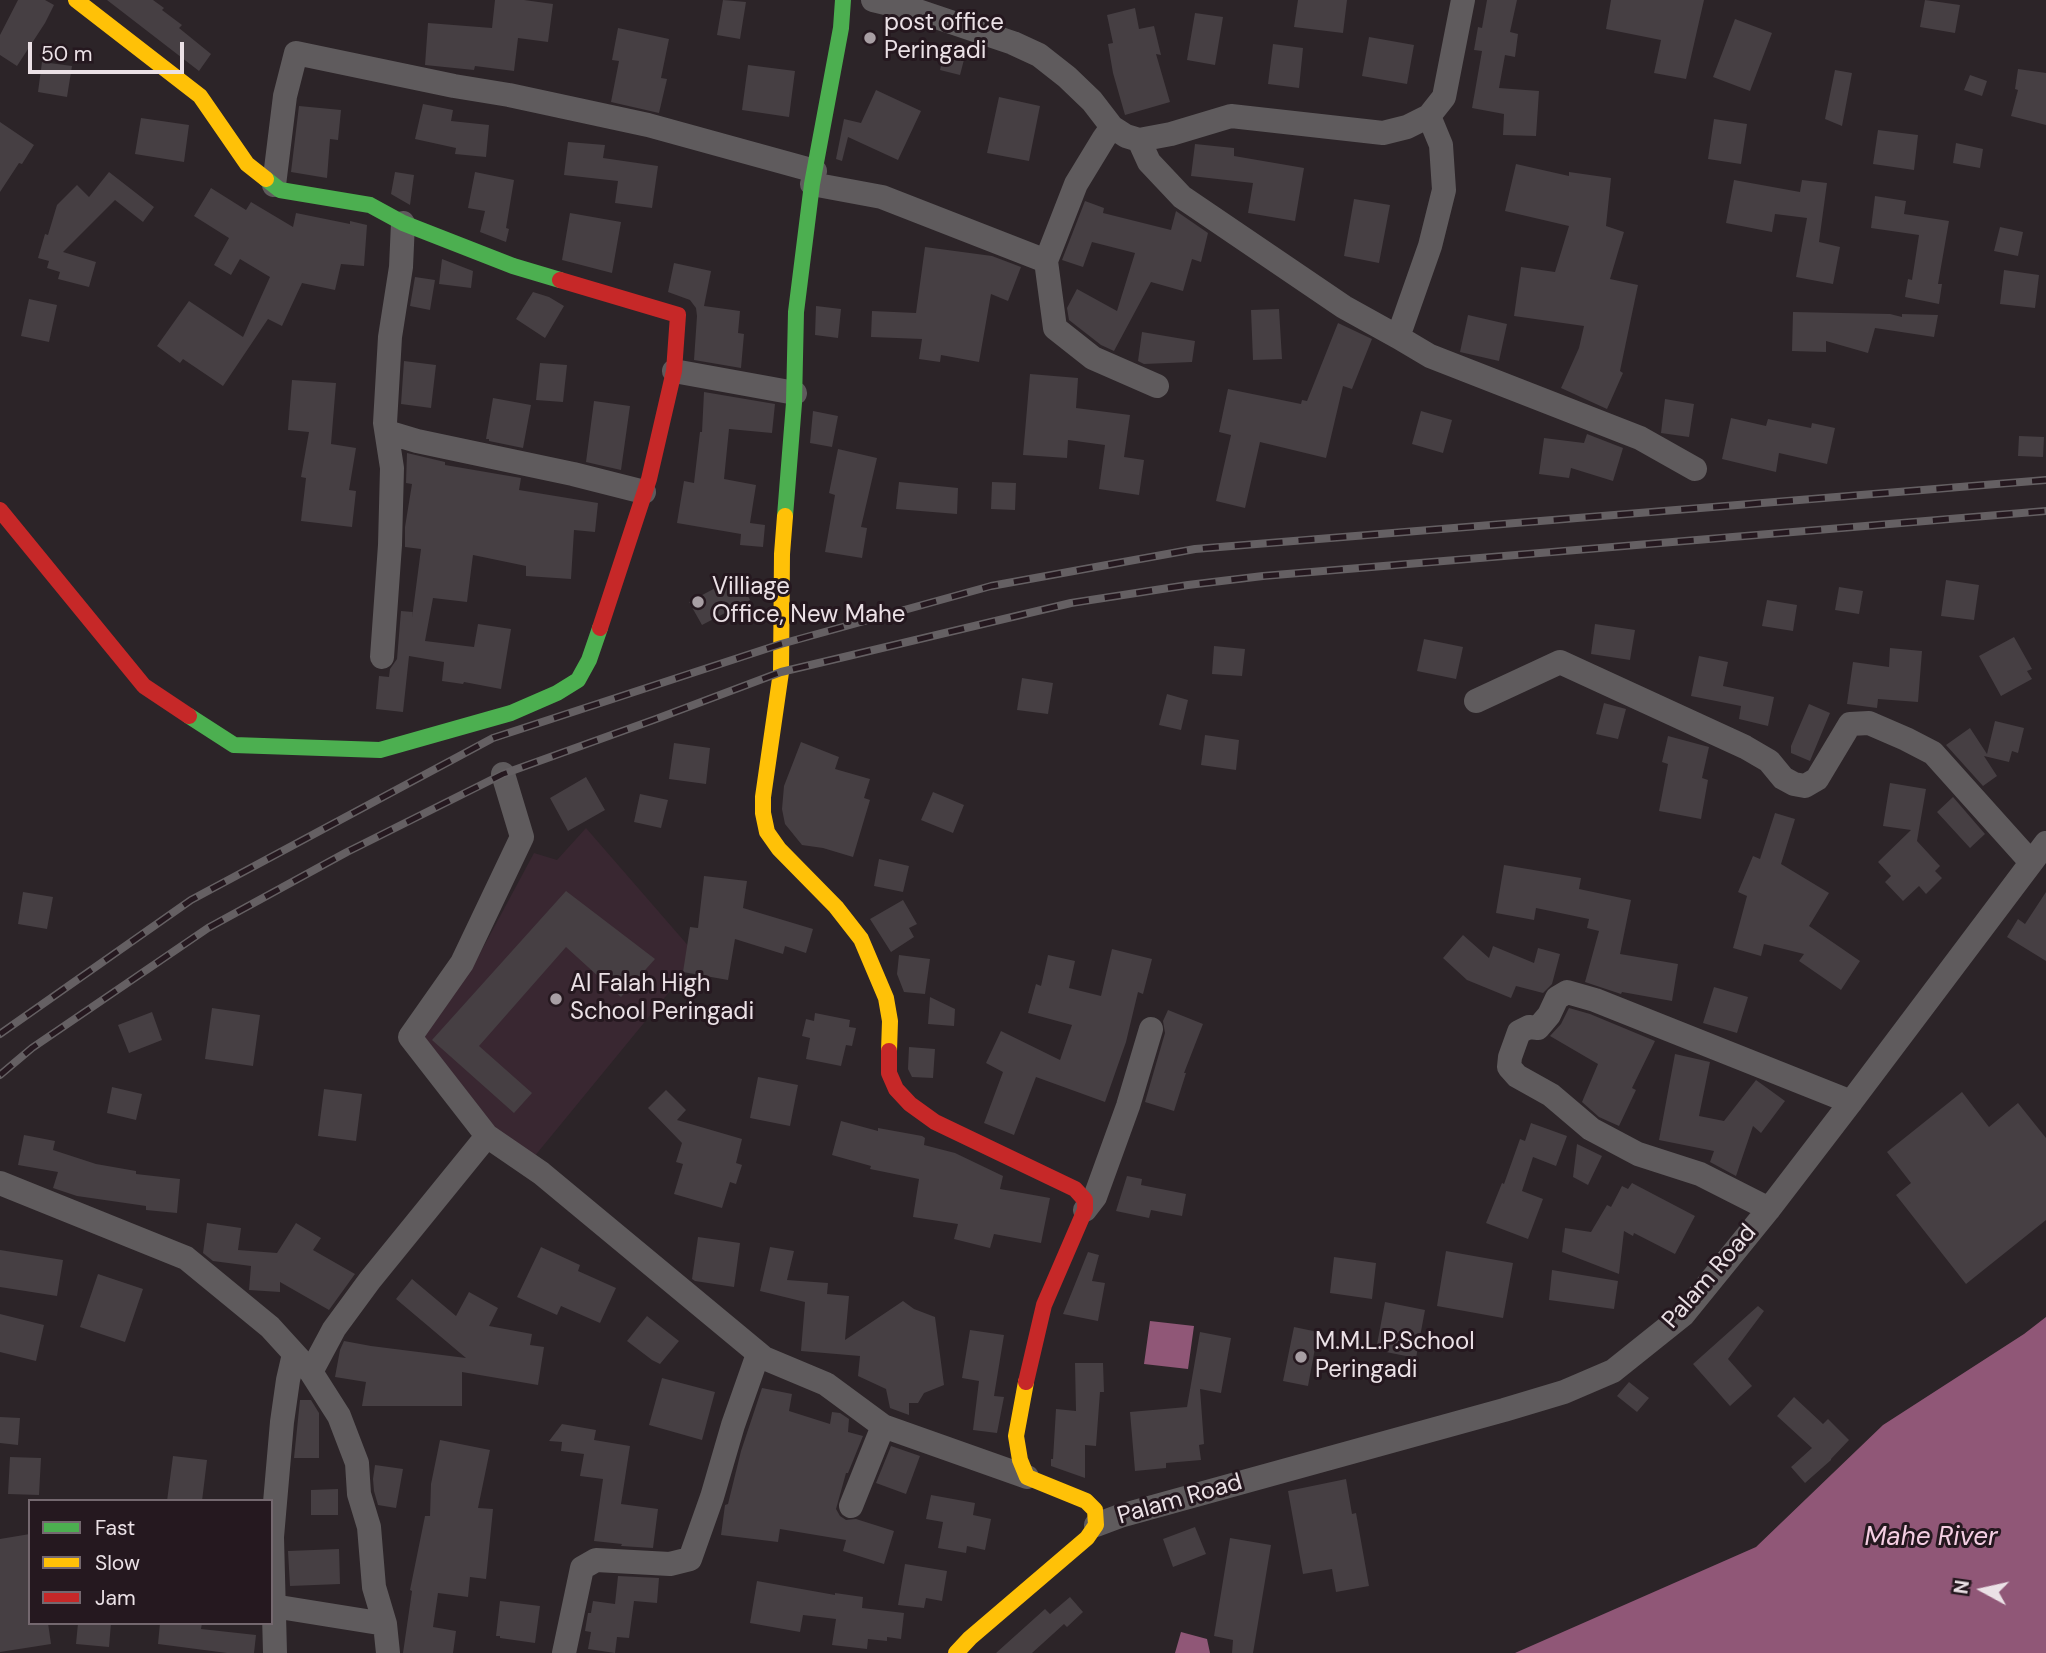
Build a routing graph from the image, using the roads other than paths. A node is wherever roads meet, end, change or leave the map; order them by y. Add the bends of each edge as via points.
1 (76, 0) edge
2 (843, 0) edge
3 (873, 0) edge
4 (1463, 0) edge
5 (1429, 116) junction
6 (1112, 127) junction
7 (1139, 140) junction
8 (814, 177) junction
9 (274, 185) junction
10 (403, 222) junction
11 (1046, 261) junction
12 (1398, 337) junction
13 (674, 371) junction
14 (1157, 386) dead end
15 (795, 393) junction
16 (387, 432) junction
17 (1695, 469) dead end
18 (645, 492) junction
19 (0, 510) edge
20 (382, 657) dead end
21 (1476, 701) dead end
22 (503, 774) dead end
23 (2038, 852) edge
24 (1151, 1029) dead end
25 (1851, 1102) junction
26 (487, 1136) junction
27 (0, 1183) edge
28 (1769, 1209) junction
29 (1085, 1210) junction
30 (758, 1353) junction
31 (294, 1354) junction
32 (311, 1373) junction
33 (883, 1426) junction
34 (1027, 1477) junction
35 (850, 1506) dead end
36 (1096, 1525) junction
37 (273, 1526) edge
38 (273, 1606) joint
39 (385, 1624) junction
40 (275, 1653) edge
41 (388, 1653) edge
42 (564, 1653) edge
43 (956, 1653) edge

1 - 9 street via 200,96 247,164
2 - 8 street
3 - 6 street via 915,10 1040,55 1092,101
4 - 5 street via 1444,97
5 - 7 street via 1383,133 1231,117
5 - 12 street via 1441,145 1444,190
6 - 7 street
6 - 11 street via 1076,184
7 - 12 street via 1149,162 1182,197 1344,307
8 - 9 street via 648,125 296,53 285,96
8 - 11 street via 883,197
8 - 15 street via 796,312
9 - 10 street via 280,190 370,205
10 - 13 street via 513,266 678,315
10 - 16 street via 390,337
11 - 14 street via 1055,327 1093,358
12 - 17 street via 1430,356 1640,438
13 - 15 street
13 - 18 street
15 - 29 street via 782,554 781,672 763,797 767,832 861,939 886,998 889,1073 896,1089 935,1122 1075,1189 1085,1200
16 - 18 street
16 - 20 street via 392,468
18 - 19 street via 589,660 578,680 511,713 380,750 234,746 144,686
21 - 23 street via 1560,663 1745,747 1769,761 1783,778 1805,786 1817,779 1850,723 1869,723 1933,753
22 - 26 street via 522,837 462,962 410,1037
23 - 25 street, Palam Road
24 - 29 street via 1095,1197
25 - 28 street, Palam Road
25 - 28 street via 1567,992 1557,998 1538,1028 1520,1032 1509,1067 1591,1129 1638,1154 1699,1174
26 - 30 street via 541,1173
26 - 32 street via 370,1280 334,1329
27 - 31 street via 186,1258 270,1327
28 - 36 street, Palam Road via 1684,1315 1613,1371 1504,1410
29 - 34 street via 1044,1305 1029,1366 1016,1436
30 - 33 street via 826,1384
30 - 42 street via 690,1559 670,1563 596,1560 582,1568
31 - 32 street
31 - 37 street via 282,1422
32 - 39 street via 339,1416 357,1463 374,1587
33 - 34 street
33 - 35 street
34 - 36 street via 1086,1501 1095,1510
36 - 43 street via 1087,1538
38 - 39 street
38 - 40 street
39 - 41 street

